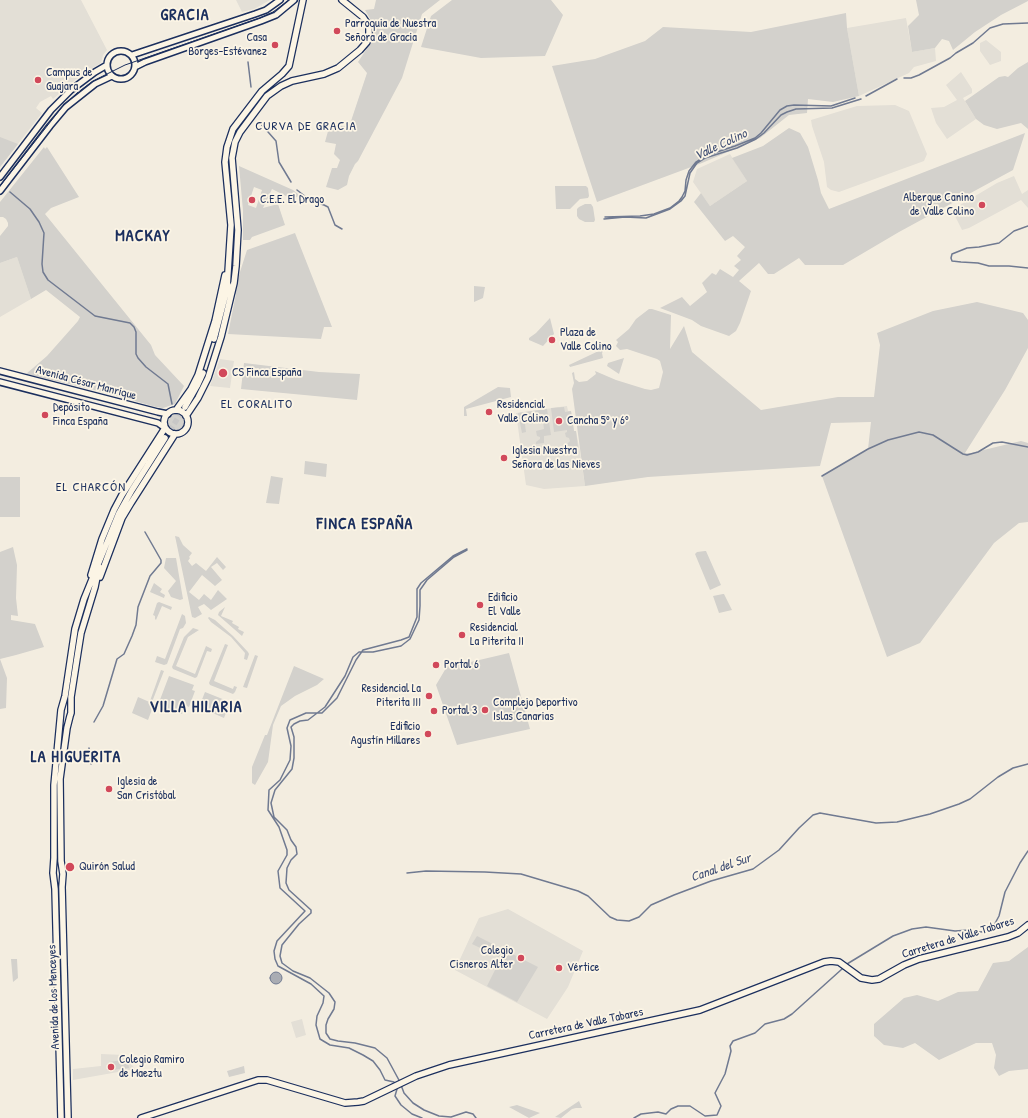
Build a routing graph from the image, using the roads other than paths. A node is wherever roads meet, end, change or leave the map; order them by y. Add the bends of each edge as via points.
1 (280, 0) edge
2 (294, 0) edge
3 (302, 0) edge
4 (342, 0) edge
5 (132, 55) junction
6 (107, 65) junction
7 (135, 67) junction
8 (284, 72) junction
9 (112, 76) junction
10 (292, 82) junction
11 (281, 86) junction
12 (0, 177) edge
13 (0, 191) edge
14 (230, 251) junction
15 (237, 254) junction
16 (227, 288) junction
17 (0, 371) edge
18 (0, 382) edge
19 (71, 390) junction
20 (68, 399) junction
21 (185, 407) tunnel mouth
22 (176, 410) junction
23 (168, 414) junction
24 (186, 416) junction
25 (165, 428) junction
26 (174, 434) junction
27 (165, 438) tunnel mouth
28 (100, 562) junction
29 (84, 599) junction
30 (89, 607) junction
31 (71, 708) junction
32 (62, 710) junction
33 (70, 716) junction
34 (54, 870) junction
35 (63, 873) junction
36 (54, 877) junction
37 (1028, 926) edge
38 (61, 1118) edge
39 (68, 1118) edge
40 (141, 1118) edge

1 - 5 street via 260,12
2 - 7 street via 276,15
3 - 8 main road via 290,61
4 - 10 main road via 364,17 369,26 367,42 338,68
5 - 6 street via 120,50 108,59
5 - 7 street
6 - 9 street
6 - 12 street via 71,90 52,110
7 - 9 street via 127,78
8 - 10 main road
8 - 11 main road
8 - 14 main road via 262,91 233,129 229,139 226,162 231,226
9 - 13 street via 94,84 66,107
10 - 11 main road
11 - 15 main road via 261,103 240,132 234,146 232,158
14 - 16 main road
14 - 22 main road via 215,321 198,375
15 - 16 main road
15 - 24 main road via 234,283 222,338 205,385
16 - 21 main road via 219,325 202,374
17 - 19 street, Avenida César Manrique
18 - 20 street, Avenida César Manrique
19 - 20 street
19 - 23 street, Avenida César Manrique
20 - 25 street, Avenida César Manrique via 158,423
22 - 23 main road
22 - 24 main road
23 - 25 main road via 164,419
24 - 26 main road via 188,424 185,430 180,434
25 - 26 main road
25 - 29 main road via 109,520
26 - 30 main road via 122,518
27 - 28 main road via 124,503
28 - 29 main road
28 - 30 main road
29 - 32 main road via 73,642
30 - 31 main road via 81,633
31 - 32 main road via 65,706
31 - 33 main road
32 - 33 main road via 63,716
32 - 34 main road via 54,785
33 - 35 main road, Avenida de los Menceyes via 60,779
34 - 35 main road via 57,868
34 - 36 main road
35 - 36 main road via 60,878
35 - 39 main road, Avenida de los Menceyes
36 - 38 main road, Avenida de los Menceyes
37 - 40 main road, Carretera de Valle Tabares via 1008,937 919,959 879,979 862,978 839,962 824,962 700,1010 455,1063 416,1076 364,1101 345,1103 267,1080 258,1080

